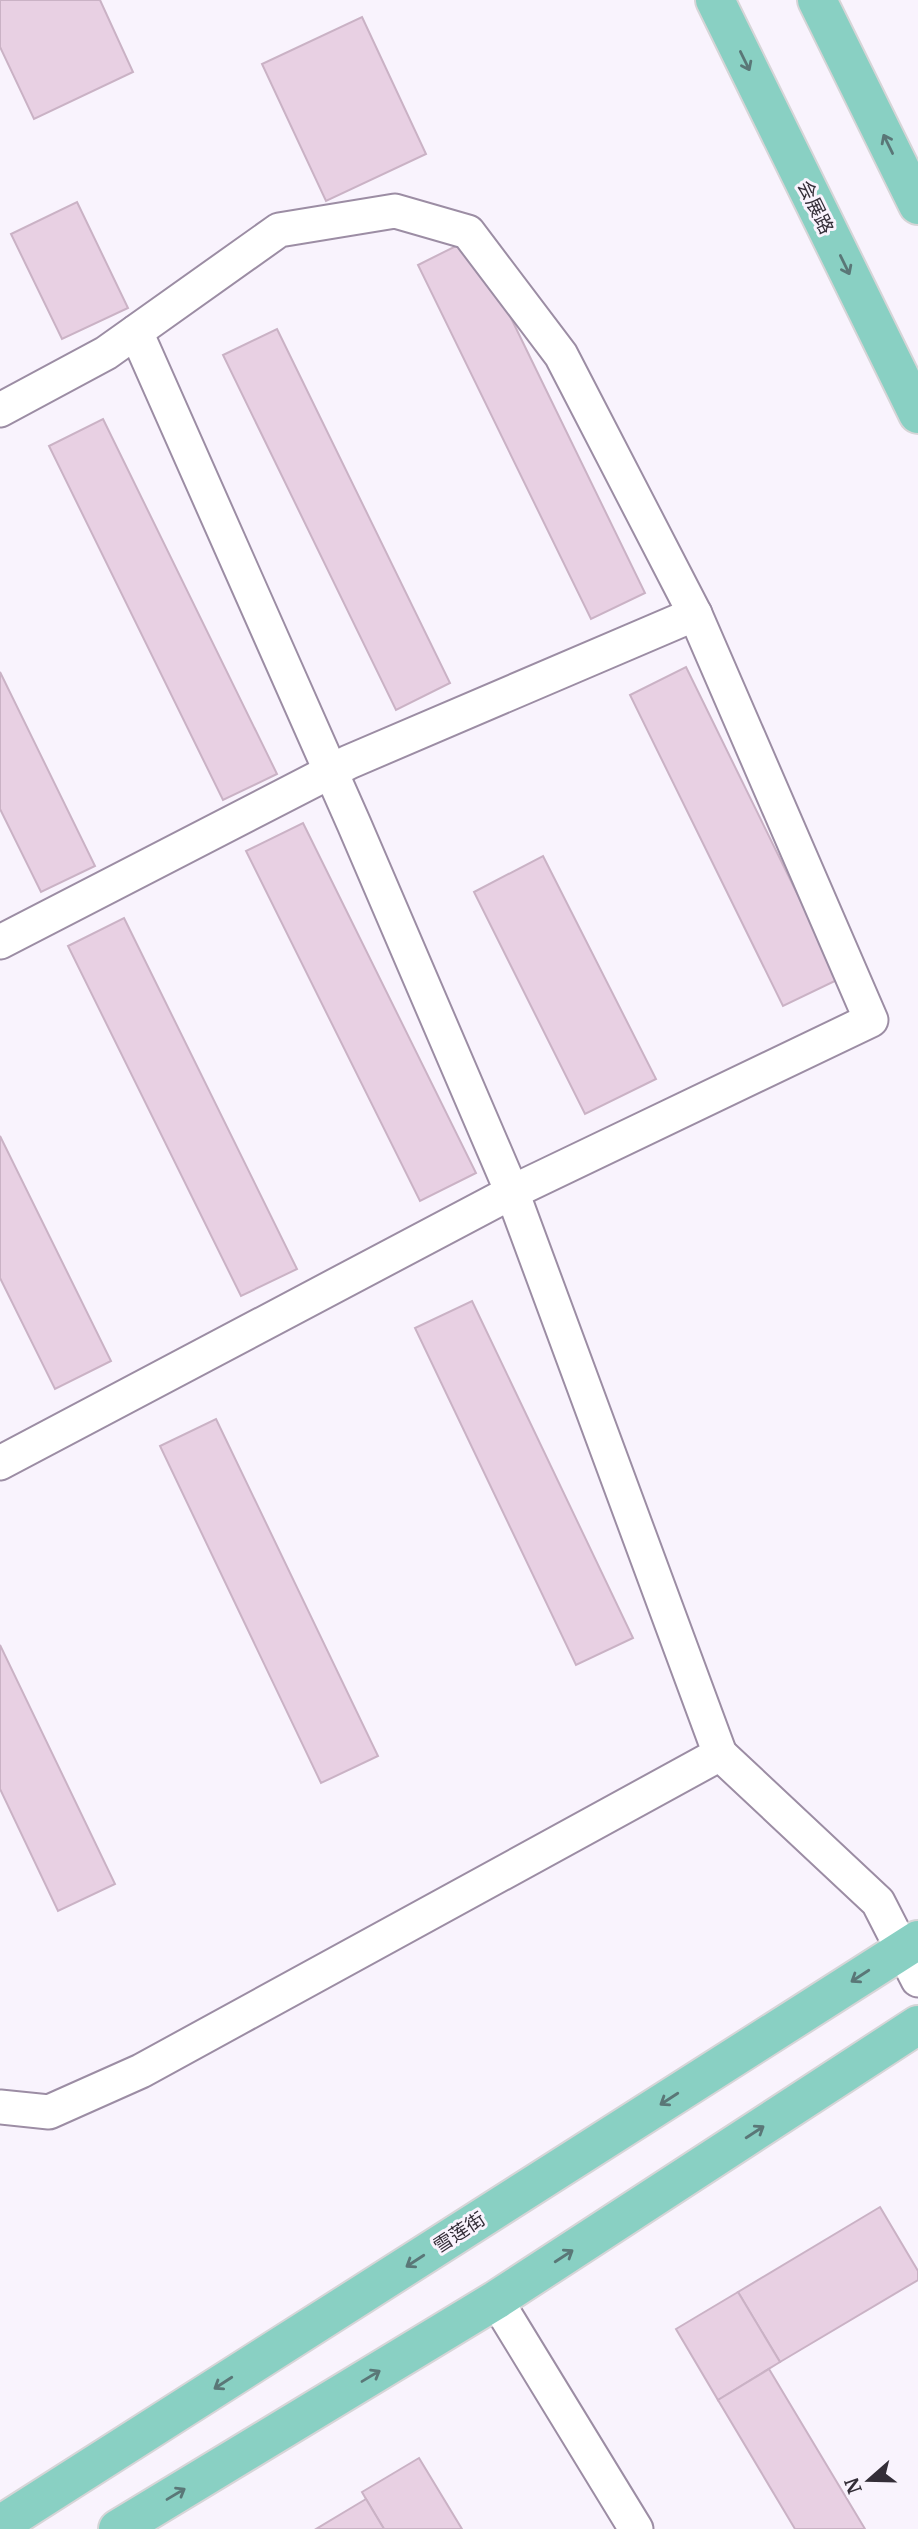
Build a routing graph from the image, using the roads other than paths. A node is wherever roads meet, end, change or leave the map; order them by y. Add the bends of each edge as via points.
1 (715, 0) edge
2 (817, 0) edge
3 (918, 205) edge
4 (136, 332) junction
5 (0, 411) edge
6 (918, 414) edge
7 (695, 614) junction
8 (331, 771) junction
9 (0, 942) edge
10 (513, 1192) junction
11 (0, 1463) edge
12 (719, 1754) junction
13 (913, 1956) edge
14 (918, 2025) edge
15 (0, 2107) edge
16 (496, 2300) junction
17 (0, 2525) edge
18 (118, 2529) edge
19 (636, 2529) edge

1 -> 6 main road, 会展路
3 -> 2 main road
4 - 5 street
4 - 7 street via 279,230 395,211 468,232 561,355
4 - 8 street
7 - 8 street
7 - 10 street via 871,1020
8 - 9 street
8 - 10 street
10 - 11 street
10 - 12 street
12 - 13 street via 877,1902
12 - 15 street via 141,2071 49,2112
13 -> 17 main road, 雪莲街
16 -> 14 main road
18 -> 16 main road
16 - 19 street

